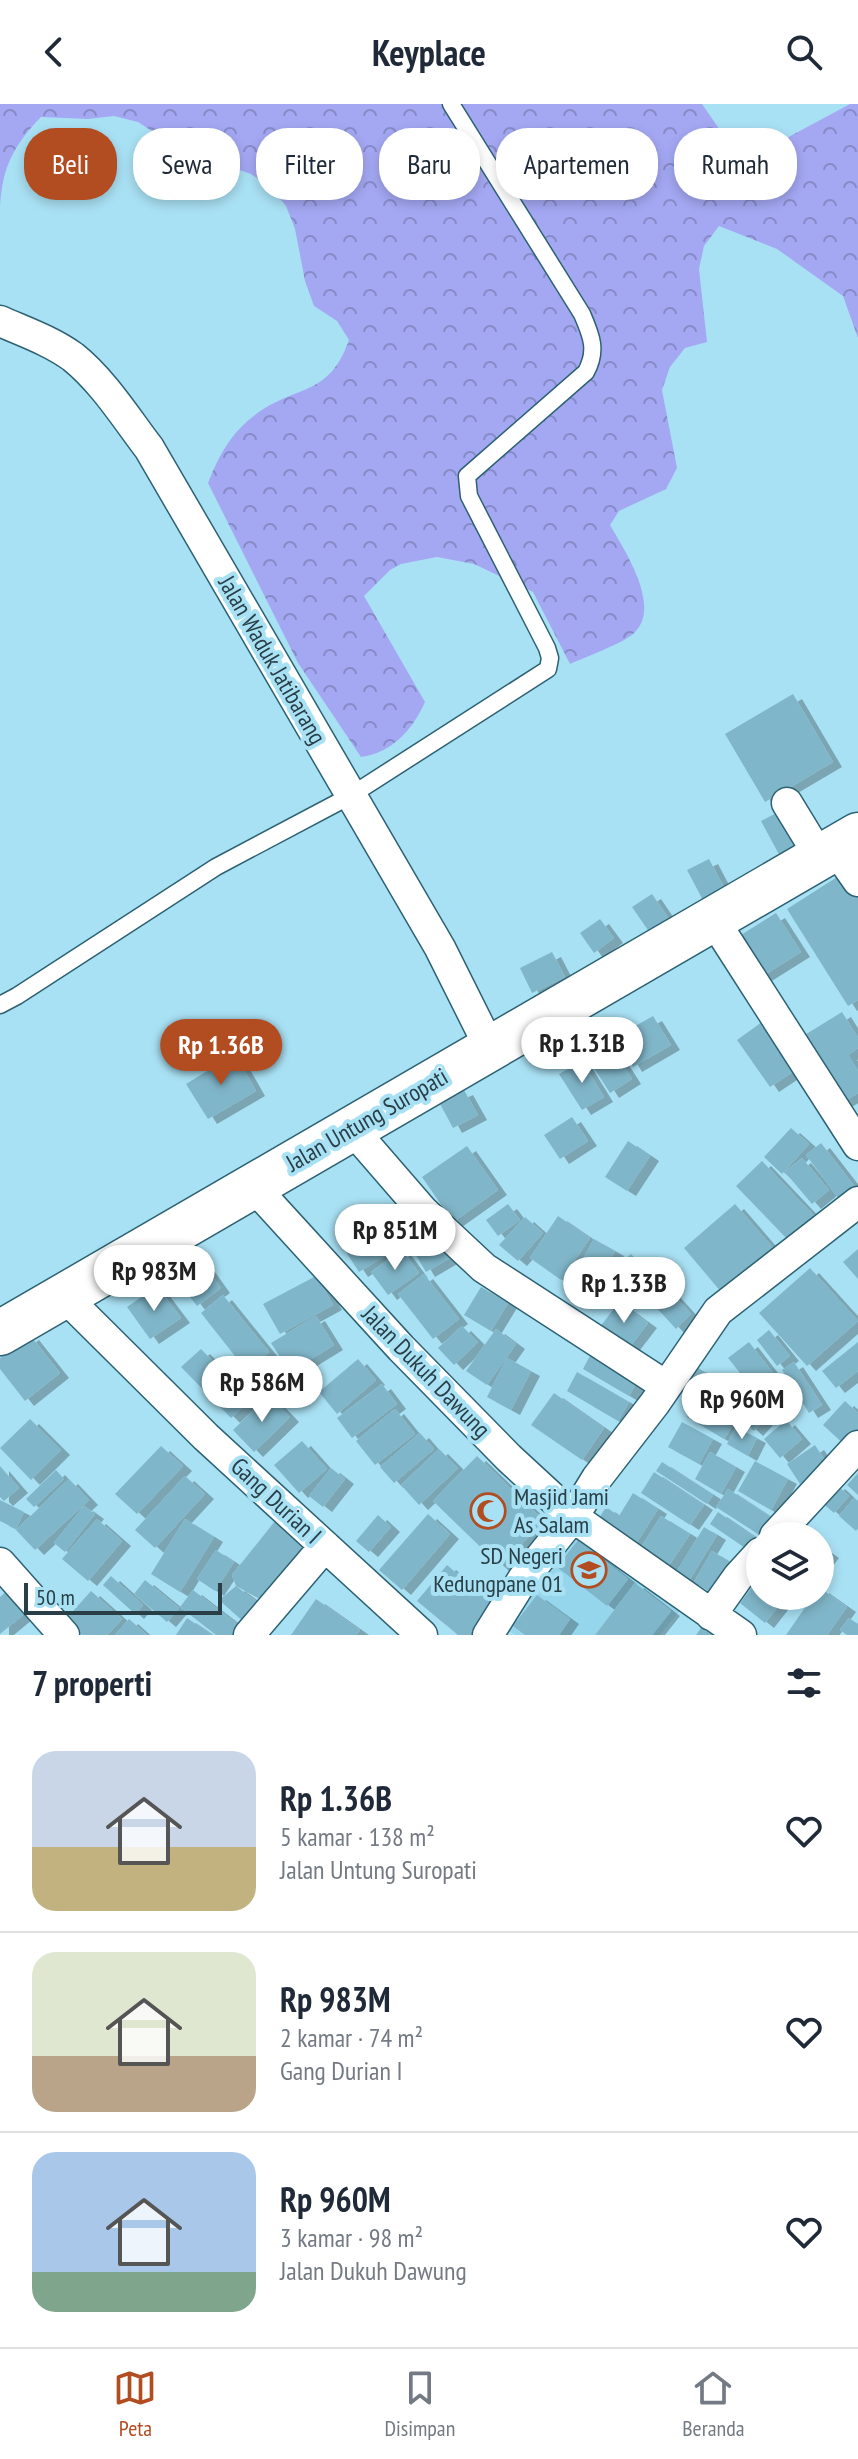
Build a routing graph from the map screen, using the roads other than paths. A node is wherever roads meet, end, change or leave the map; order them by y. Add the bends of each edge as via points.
1 (451, 104) edge
2 (0, 321) edge
3 (350, 796) junction
4 (787, 803) dead end
5 (843, 855) edge
6 (713, 919) junction
7 (0, 1005) edge
8 (490, 1048) junction
9 (352, 1129) junction
10 (858, 1145) edge
11 (253, 1186) junction
12 (858, 1202) edge
13 (64, 1296) junction
14 (0, 1333) edge
15 (666, 1386) junction
16 (858, 1446) edge
17 (573, 1517) junction
18 (788, 1522) edge
19 (325, 1546) junction
20 (0, 1563) edge
21 (746, 1571) edge
22 (711, 1615) junction
23 (64, 1635) edge
24 (249, 1635) edge
25 (422, 1635) edge
26 (488, 1635) edge
27 (741, 1635) edge

1 - 3 lane via 582,314 593,342 586,372 467,476 469,496 547,648 549,664 544,673
2 - 3 street, Jalan Waduk Jatibarang via 73,358 149,448
3 - 7 lane via 216,867
3 - 8 street, Jalan Waduk Jatibarang via 440,948
4 - 5 street
5 - 6 main road, Jalan Untung Suropati
6 - 8 main road, Jalan Untung Suropati
6 - 10 street
8 - 9 main road, Jalan Untung Suropati
9 - 11 main road, Jalan Untung Suropati
9 - 15 street via 423,1211 484,1268
11 - 13 main road, Jalan Untung Suropati
11 - 17 street, Jalan Dukuh Dawung via 401,1348
12 - 15 street via 718,1311
13 - 14 main road, Jalan Untung Suropati
13 - 19 street, Gang Durian I
15 - 17 street
16 - 18 street
17 - 22 street, Jalan Dukuh Dawung
17 - 26 street via 523,1579
19 - 24 street
19 - 25 street, Gang Durian I
20 - 23 street
21 - 22 street
22 - 27 street, Jalan Dukuh Dawung

